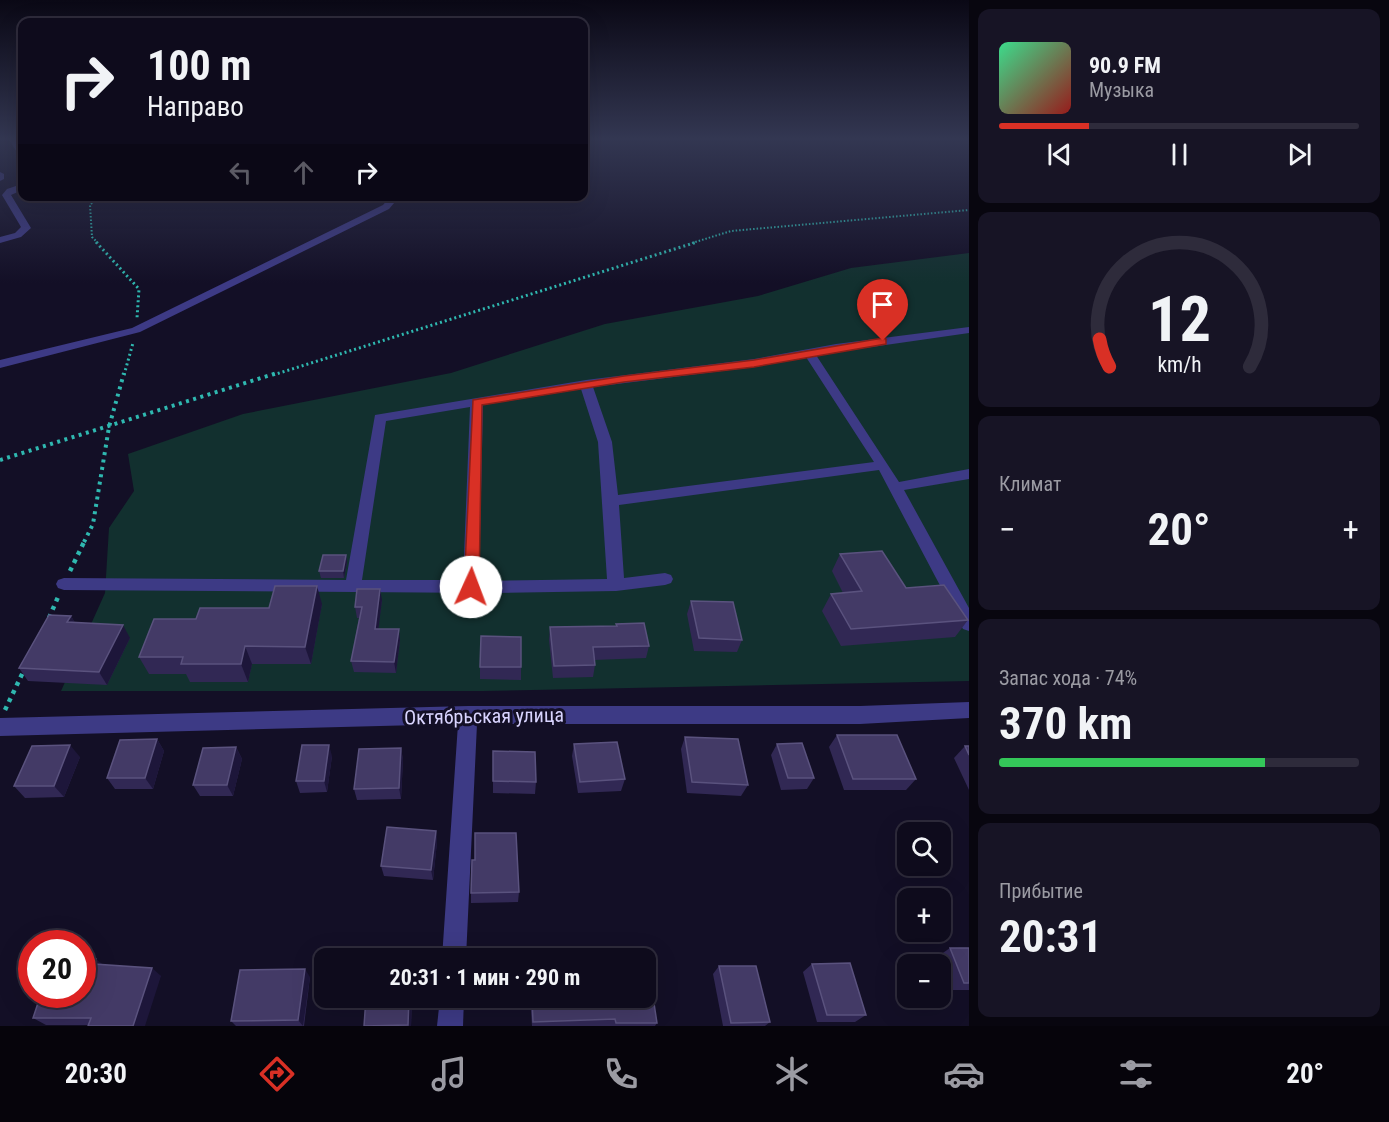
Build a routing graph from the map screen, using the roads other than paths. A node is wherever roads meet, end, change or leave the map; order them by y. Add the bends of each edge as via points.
1 (18, 188) edge
2 (391, 201) edge
3 (0, 240) edge
4 (969, 330) edge
5 (809, 353) junction
6 (0, 364) edge
7 (586, 384) junction
8 (477, 402) junction
9 (883, 465) junction
10 (969, 474) edge
11 (896, 487) junction
12 (611, 501) junction
13 (665, 579) dead end
14 (64, 584) road end
15 (616, 585) junction
16 (353, 587) junction
17 (471, 587) junction
18 (969, 624) edge
19 (969, 710) edge
20 (468, 715) junction
21 (0, 727) edge
22 (455, 948) edge
23 (451, 1008) edge
24 (450, 1026) edge

1 - 3 street via 6,195 27,228
2 - 6 street via 136,330
4 - 5 street
5 - 7 street
5 - 9 street
7 - 8 street
7 - 12 street via 605,442
8 - 16 street via 380,418
8 - 17 street
9 - 11 street
9 - 12 street
10 - 11 street
11 - 18 street
12 - 15 street
13 - 15 street
14 - 16 street
15 - 17 street
16 - 17 street
19 - 20 street, Октябрьская улица via 860,715
20 - 21 street, Октябрьская улица
20 - 22 street
23 - 24 street

